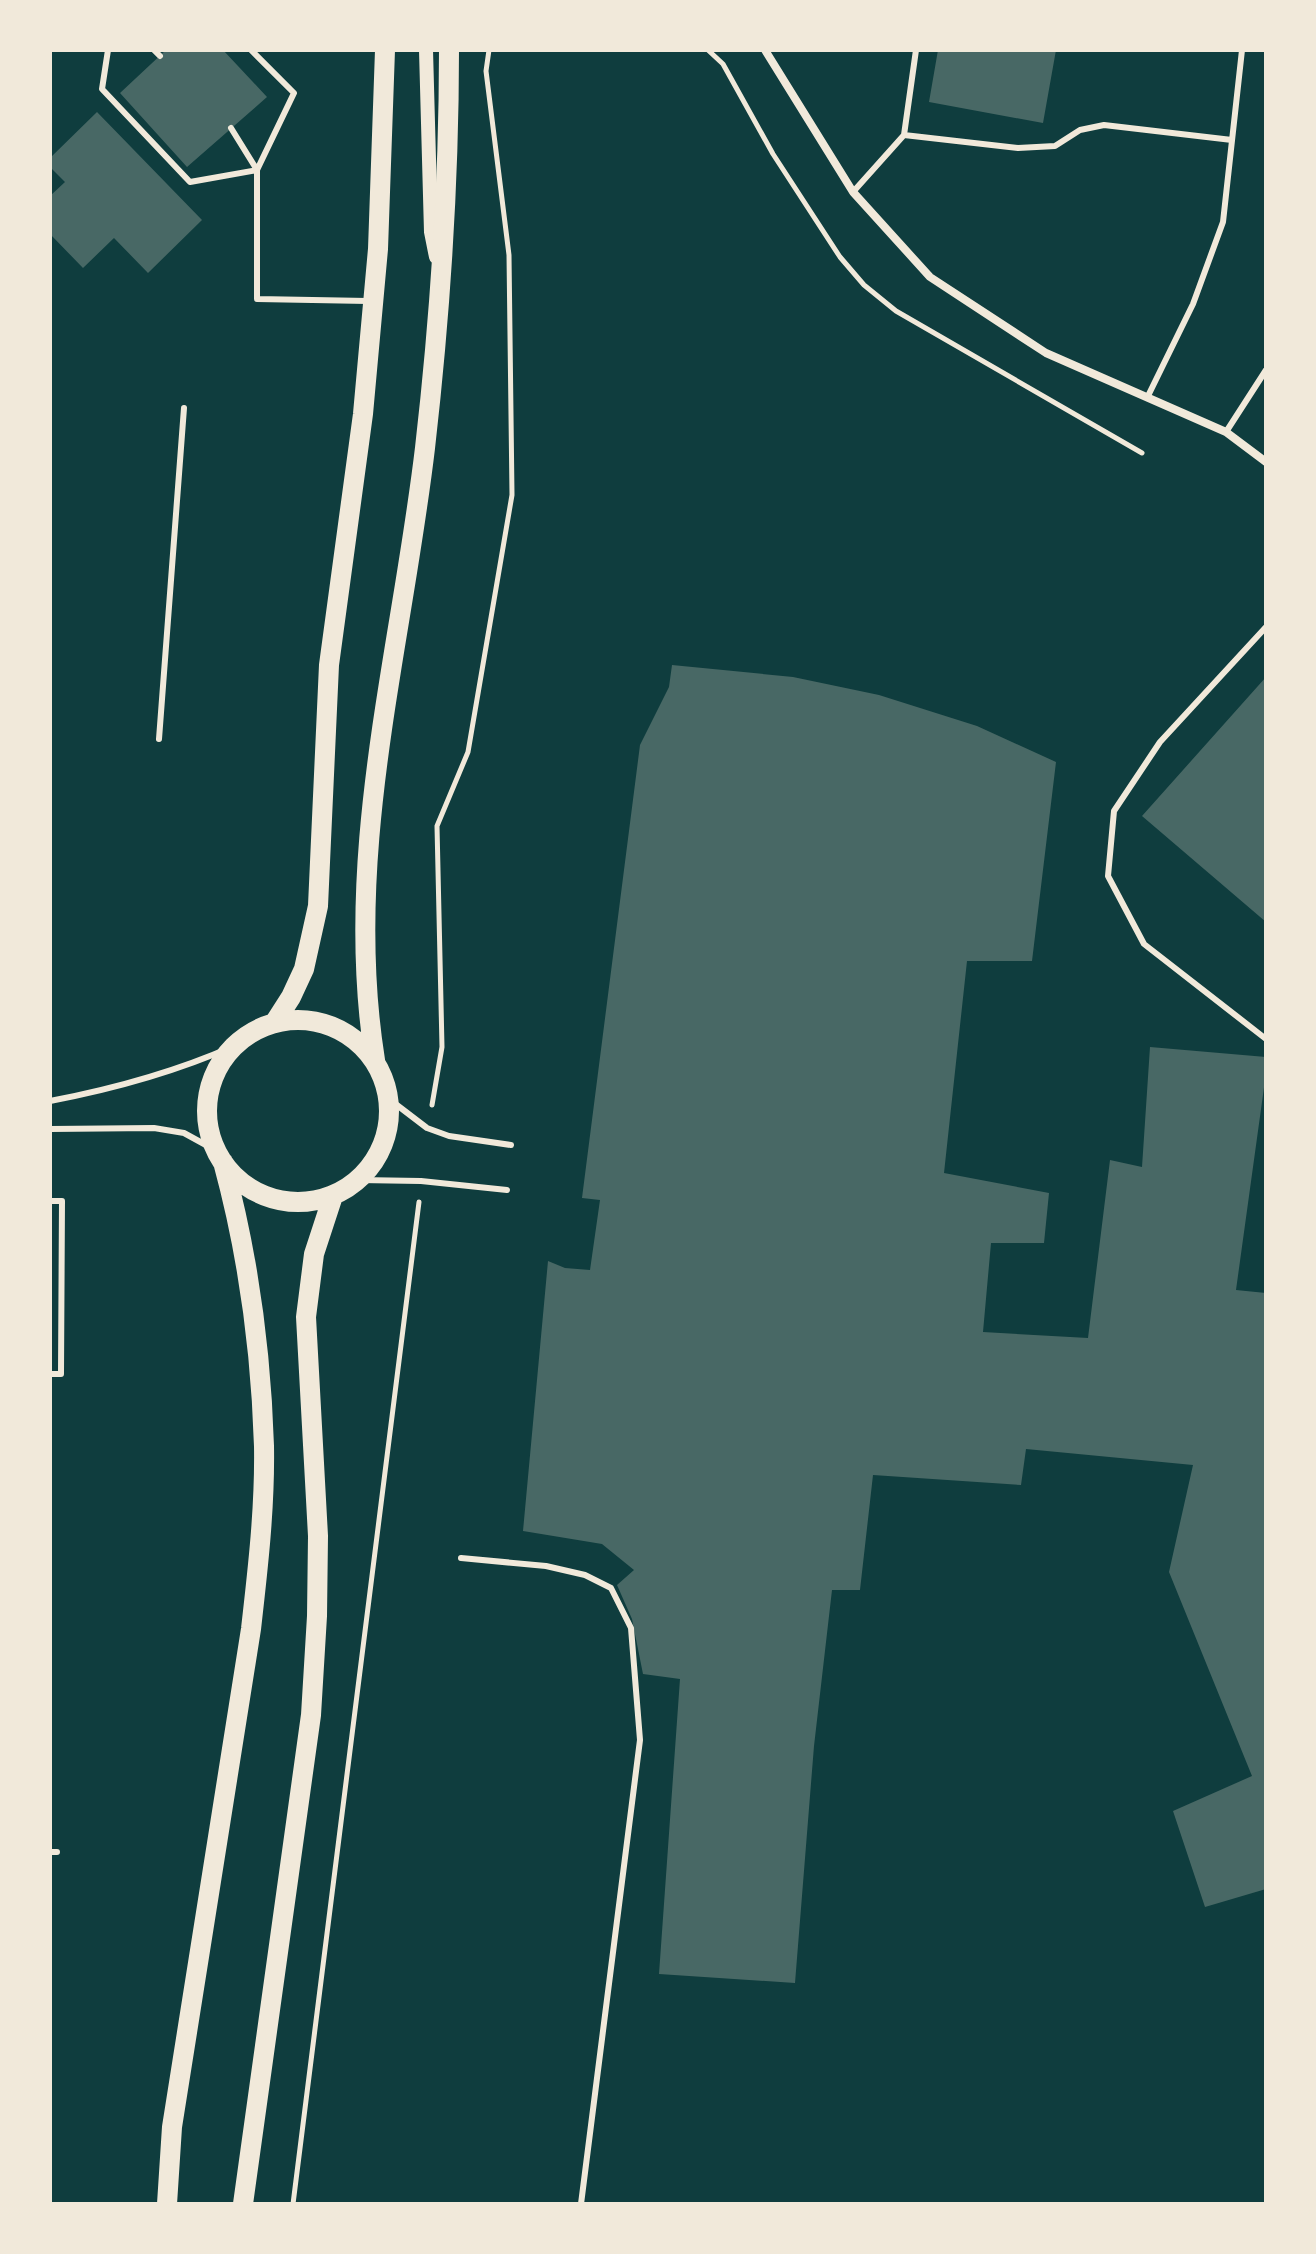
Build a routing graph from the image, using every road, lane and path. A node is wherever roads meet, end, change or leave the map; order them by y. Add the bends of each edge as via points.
1 (108, 50) edge
2 (251, 50) edge
3 (385, 50) edge
4 (426, 50) edge
5 (449, 50) edge
6 (489, 50) edge
7 (765, 50) edge
8 (916, 50) edge
9 (1242, 50) edge
10 (231, 128) dead end
11 (904, 135) junction
12 (1232, 140) junction
13 (257, 170) junction
14 (853, 192) junction
15 (440, 273) junction
16 (373, 301) junction
17 (1266, 370) edge
18 (1147, 398) junction
19 (184, 408) dead end
20 (1226, 432) junction
21 (1266, 462) edge
22 (1266, 627) edge
23 (159, 739) dead end
24 (275, 1022) junction
25 (1266, 1039) edge
26 (234, 1046) junction
27 (375, 1060) junction
28 (389, 1099) junction
29 (50, 1101) edge
30 (431, 1108) dead end
31 (50, 1129) edge
32 (511, 1145) dead end
33 (219, 1156) junction
34 (359, 1180) junction
35 (507, 1190) dead end
36 (333, 1196) junction
37 (50, 1201) edge
38 (418, 1208) dead end
39 (50, 1374) edge
40 (461, 1558) dead end
41 (167, 2204) edge
42 (243, 2204) edge
43 (293, 2204) edge
44 (581, 2204) edge

1 - 13 lane via 102,89 190,182
2 - 13 lane via 294,93
3 - 16 main road
4 - 15 street via 431,232
5 - 15 main road
6 - 30 path via 486,71 509,255 512,495 468,752 437,826 442,1047
7 - 14 street
8 - 11 lane
9 - 12 lane
10 - 13 lane
11 - 12 lane via 1018,148 1055,146 1080,130 1104,125
11 - 14 lane
12 - 18 lane via 1223,222 1193,304
13 - 16 lane via 257,299
14 - 18 street via 930,277 1046,353
15 - 27 main road via 425,448 367,836 364,937
16 - 24 main road via 329,665 318,906 304,969
17 - 20 lane
18 - 20 street
19 - 23 lane
20 - 21 street
22 - 25 lane via 1160,742 1114,811 1108,876 1144,944
24 - 26 main road
24 - 27 main road via 328,1024 354,1038
26 - 29 lane via 157,1075
26 - 33 main road via 214,1075 209,1093 207,1111
27 - 28 main road
28 - 32 lane via 427,1128
28 - 34 main road via 385,1140
31 - 33 lane via 154,1128 184,1133
33 - 36 main road via 243,1183 269,1198 304,1202
33 - 41 main road via 244,1255 258,1351 264,1448 260,1546 172,2127
34 - 35 lane
34 - 36 main road
36 - 42 main road via 314,1254 306,1317 318,1536 311,1715
37 - 39 lane via 62,1201 61,1374
38 - 43 path
40 - 44 lane via 585,1575 611,1588 631,1628 640,1740

